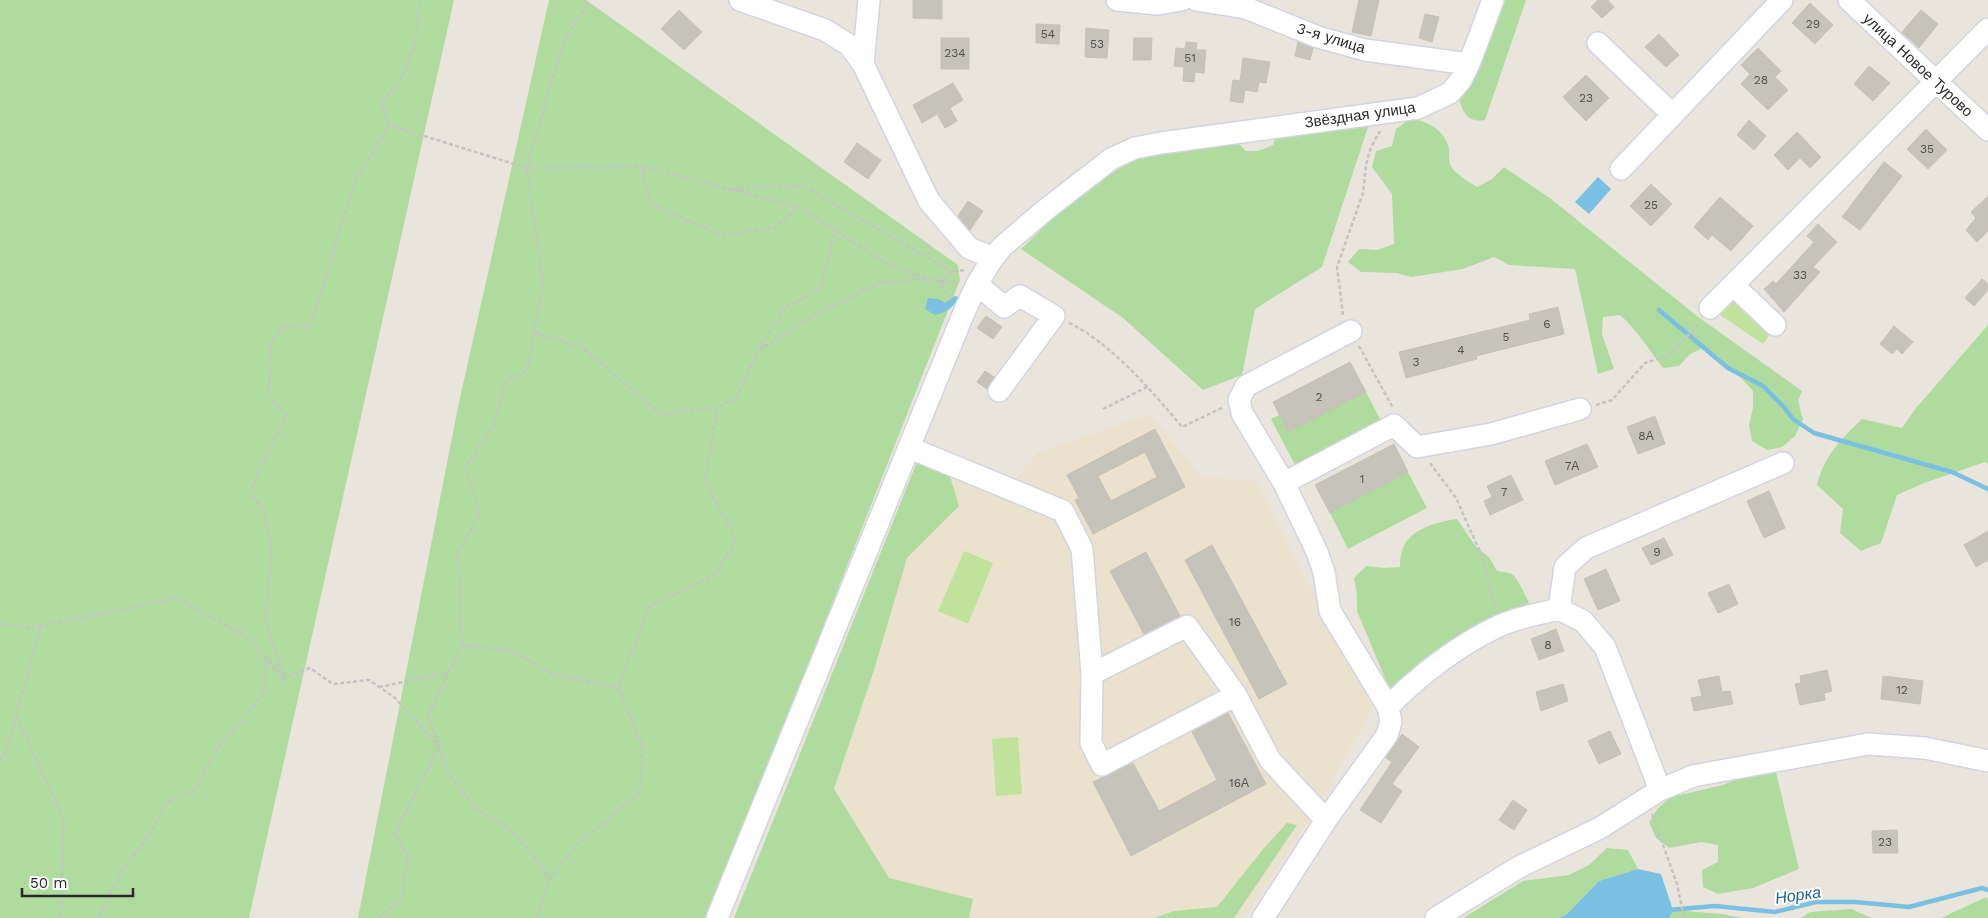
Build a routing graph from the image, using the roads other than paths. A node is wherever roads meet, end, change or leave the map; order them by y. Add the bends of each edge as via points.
1 (740, 0) edge
2 (869, 0) edge
3 (1117, 0) edge
4 (1182, 0) edge
5 (1196, 0) edge
6 (1493, 0) edge
7 (1782, 0) edge
8 (1849, 0) edge
9 (1988, 29) edge
10 (1598, 42) dead end
11 (863, 64) junction
12 (1469, 64) junction
13 (1935, 82) junction
14 (1673, 115) junction
15 (1988, 130) edge
16 (1622, 169) dead end
17 (993, 258) junction
18 (977, 284) junction
19 (1733, 285) junction
20 (1710, 308) road end
21 (1776, 325) dead end
22 (1351, 331) road end
23 (999, 391) dead end
24 (1580, 410) road end
25 (910, 448) junction
26 (1783, 463) dead end
27 (1284, 483) junction
28 (1559, 609) junction
29 (1092, 674) junction
30 (1236, 695) junction
31 (1388, 707) junction
32 (1988, 761) edge
33 (1654, 794) junction
34 (1326, 820) junction
35 (717, 918) edge
36 (1263, 918) edge
37 (1436, 918) edge

1 - 11 street via 824,30 849,45
2 - 11 street
3 - 4 street via 1156,4
5 - 12 street, 3-я улица via 1246,8 1318,37 1365,50
6 - 12 street, Звёздная улица
7 - 14 street
8 - 13 street, улица Новое Турово
9 - 13 street
10 - 14 street
11 - 17 street via 929,202 969,248
12 - 17 street, Звёздная улица via 1450,92 1418,108 1135,148 1110,159 1044,211
13 - 15 street, улица Новое Турово
13 - 19 street
14 - 16 street
17 - 18 street, Звёздная улица
18 - 23 street via 1004,307 1020,296 1054,316
18 - 25 street, Звёздная улица
19 - 20 street
19 - 21 street
22 - 27 street via 1246,386 1239,400 1242,413
24 - 27 street via 1491,434 1417,446 1394,425
25 - 29 street via 1063,511 1082,549
25 - 35 street, Звёздная улица
26 - 28 street via 1586,548 1565,567
27 - 31 street via 1317,552 1324,572 1330,612
28 - 31 street via 1500,625 1441,660
28 - 33 street via 1583,621 1605,647
29 - 30 street via 1187,626
29 - 30 street via 1091,743 1102,765
30 - 34 street via 1270,760
31 - 34 street via 1391,722 1387,735
32 - 33 street via 1925,748 1868,744 1693,776
33 - 37 street via 1600,828 1519,867
34 - 36 street

